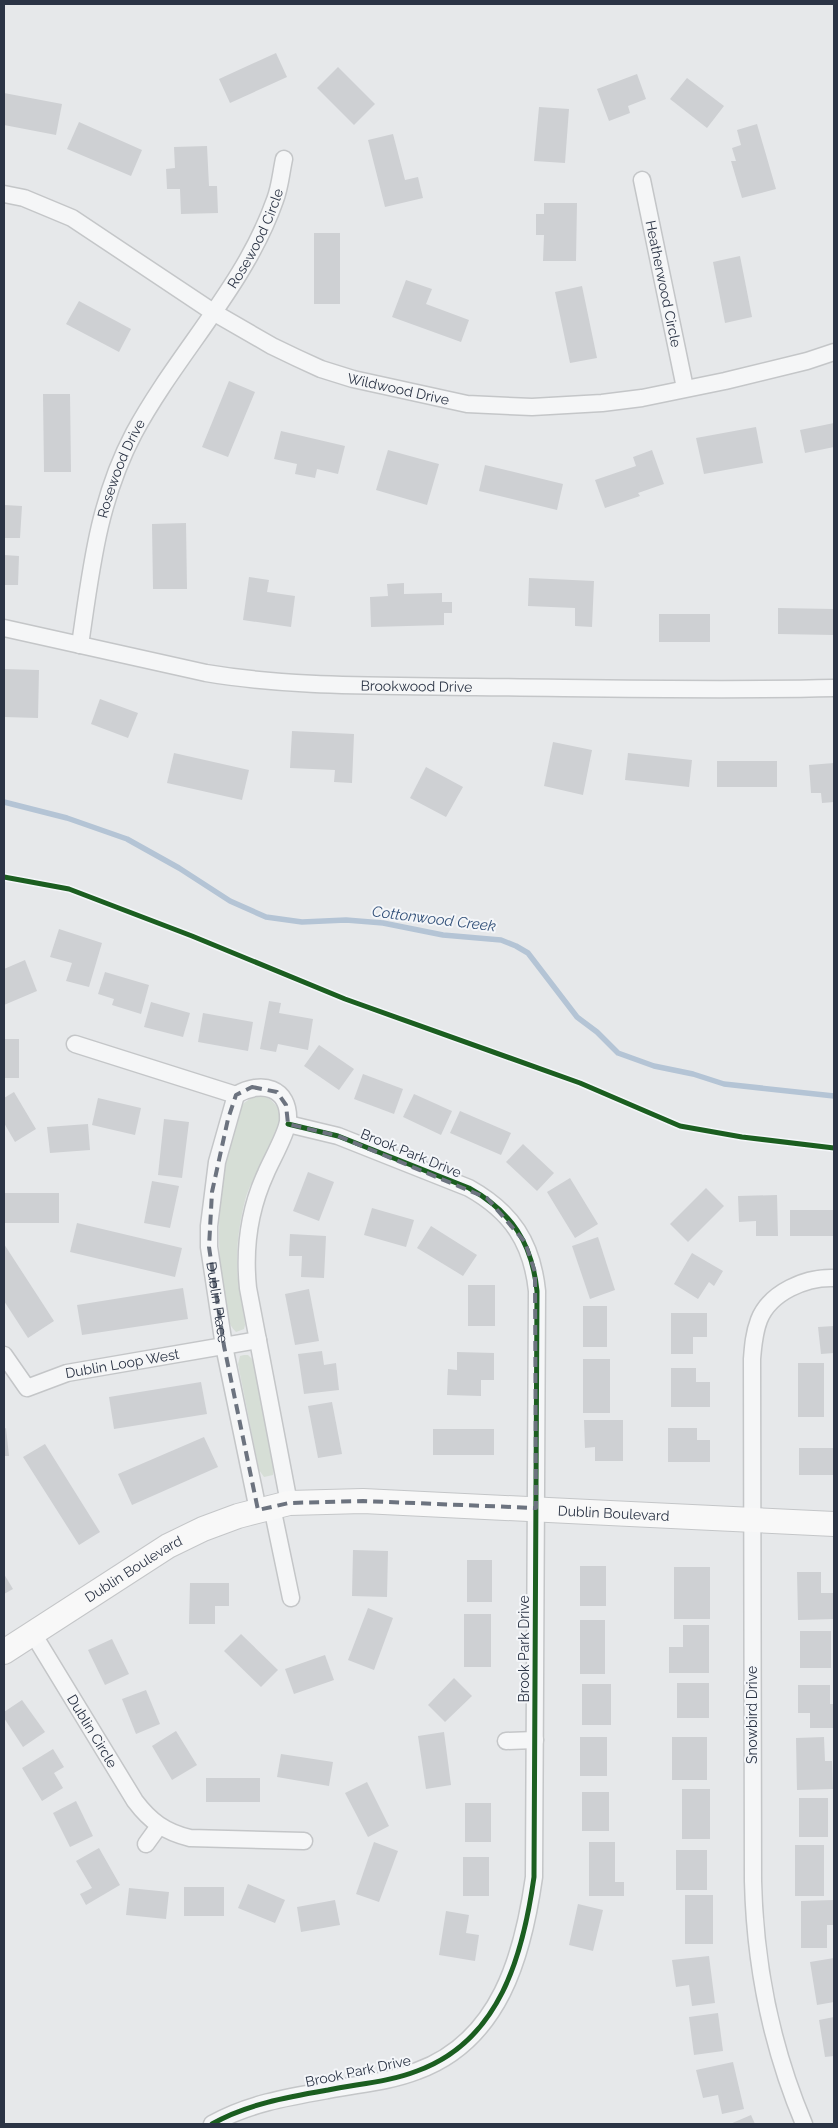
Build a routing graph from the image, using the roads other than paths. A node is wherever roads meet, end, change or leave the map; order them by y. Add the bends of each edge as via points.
1 (284, 159) dead end
2 (642, 180) dead end
3 (4, 194) edge
4 (213, 312) junction
5 (834, 352) edge
6 (685, 388) junction
7 (4, 628) edge
8 (80, 644) junction
9 (834, 688) edge
10 (75, 1044) dead end
11 (236, 1095) junction
12 (288, 1124) junction
13 (834, 1278) edge
14 (258, 1340) junction
15 (224, 1346) junction
16 (4, 1355) edge
17 (273, 1507) junction
18 (536, 1508) junction
19 (752, 1519) junction
20 (834, 1524) edge
21 (291, 1598) dead end
22 (32, 1632) junction
23 (4, 1652) edge
24 (535, 1740) junction
25 (506, 1741) dead end
26 (159, 1826) junction
27 (304, 1841) dead end
28 (146, 1844) dead end
29 (212, 2124) edge
30 (804, 2124) edge

1 - 4 street, Rosewood Circle via 276,199 249,259
2 - 6 street, Heatherwood Circle
3 - 4 street, Wildwood Drive via 24,198 72,218
4 - 6 street, Wildwood Drive via 272,346 321,369 384,387 467,404 569,405 642,398
4 - 8 street, Rosewood Drive via 138,426 114,480 101,515
5 - 6 street, Wildwood Drive via 734,380
7 - 8 street, Brookwood Drive
8 - 9 street, Brookwood Drive via 234,678 334,685 730,690
10 - 11 street
11 - 12 street via 252,1087 271,1088 286,1105
11 - 15 street, Dublin Place via 217,1162 209,1226 211,1269
12 - 14 street via 258,1193 248,1235 246,1272
12 - 18 street, Brook Park Drive via 338,1136 469,1188 487,1198 513,1223 525,1242 535,1272 537,1291
13 - 19 street, Snowbird Drive via 807,1281 766,1298 754,1339 752,1359
14 - 15 street, Dublin Loop West
14 - 17 street
15 - 16 street, Dublin Loop West via 67,1373 27,1388
15 - 17 street, Dublin Place
17 - 18 main road, Dublin Boulevard via 363,1501
17 - 21 street
17 - 22 main road, Dublin Boulevard via 224,1521 168,1546
18 - 19 main road, Dublin Boulevard
18 - 24 street, Brook Park Drive
19 - 20 main road, Dublin Boulevard
19 - 30 street, Snowbird Drive via 754,1923 771,2026 788,2086
22 - 23 main road, Dublin Boulevard
22 - 26 street, Dublin Circle via 135,1801
24 - 25 street
24 - 29 street, Brook Park Drive via 534,1877 529,1916 517,1960 500,1998 484,2023 465,2042 420,2070 396,2078 265,2103
26 - 27 street, Dublin Circle via 172,1834 190,1838
26 - 28 street

